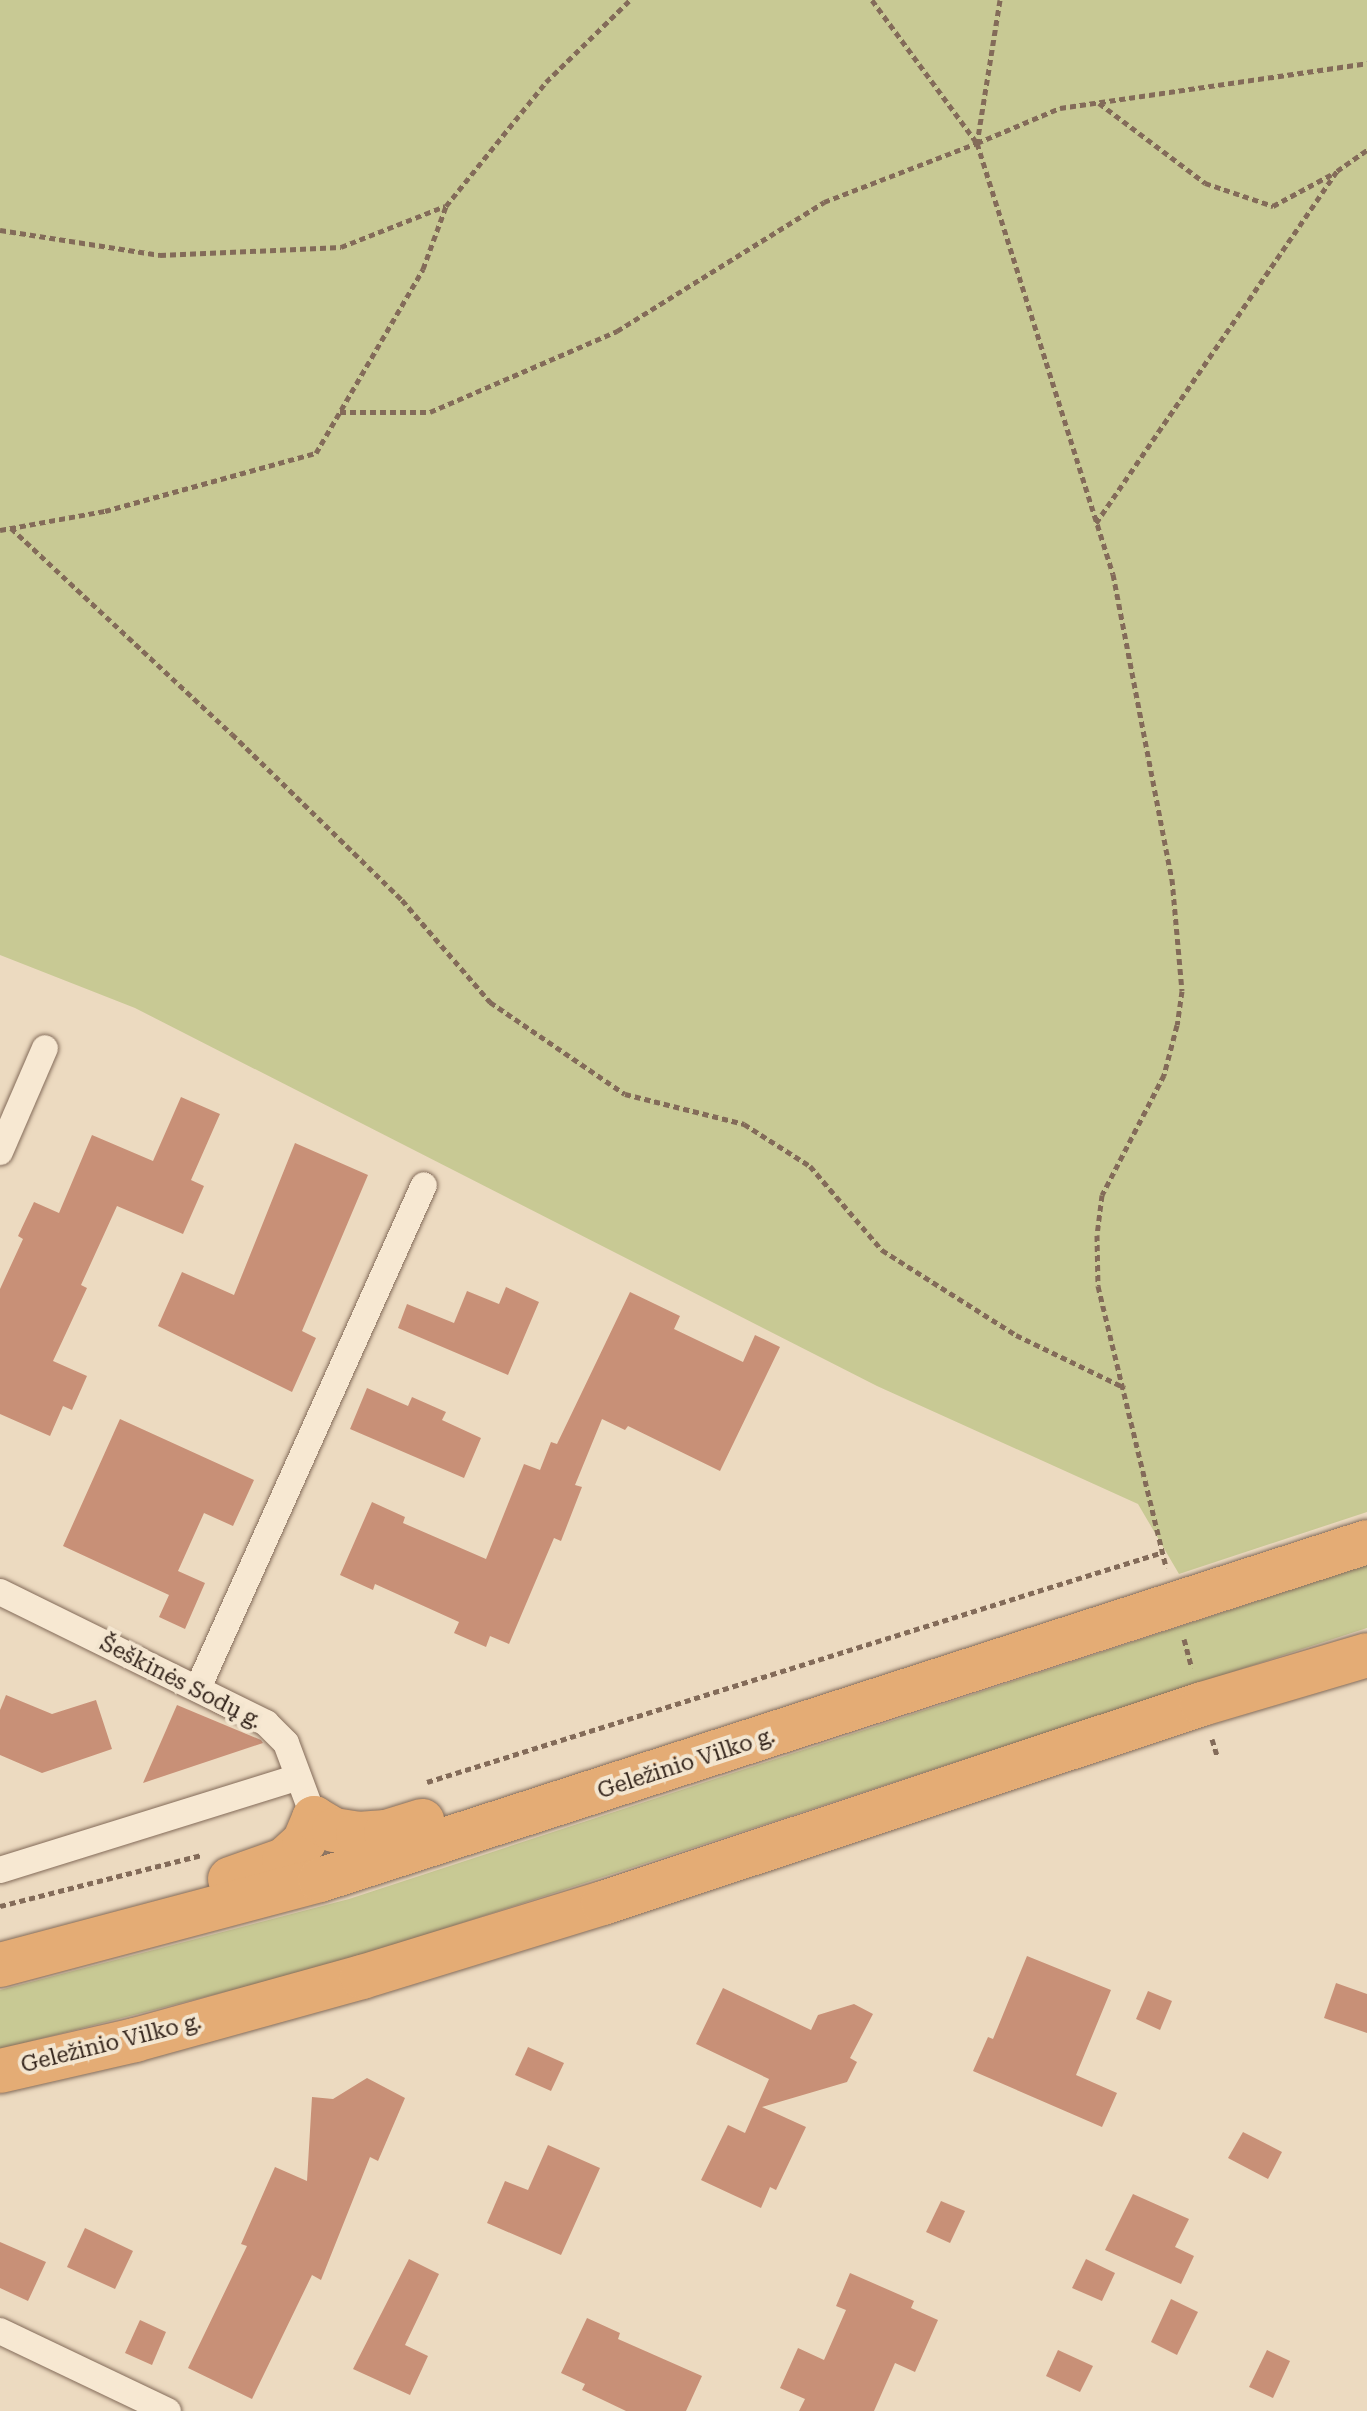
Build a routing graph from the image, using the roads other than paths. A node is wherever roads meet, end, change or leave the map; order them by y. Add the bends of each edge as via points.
1 (45, 1048) dead end
2 (0, 1152) edge
3 (424, 1185) dead end
4 (1367, 1542) edge
5 (0, 1592) edge
6 (1367, 1655) edge
7 (198, 1688) junction
8 (298, 1777) junction
9 (589, 1794) junction
10 (314, 1818) junction
11 (0, 1870) edge
12 (75, 1945) junction
13 (0, 1965) edge
14 (0, 2071) edge
15 (0, 2331) edge
16 (168, 2411) edge

1 - 2 street
3 - 7 street
4 - 9 highway, Geležinio Vilko g.
5 - 7 street, Šeškinės Sodų g.
6 - 14 highway, Geležinio Vilko g. via 362,1977
7 - 8 street, Šeškinės Sodų g. via 279,1733
8 - 10 street, Šeškinės Sodų g.
8 - 11 street
9 - 10 highway via 497,1799 386,1832 334,1830
9 - 12 highway, Geležinio Vilko g. via 320,1880
10 - 12 highway via 304,1842 284,1860 152,1900
12 - 13 highway, Geležinio Vilko g.
15 - 16 street

